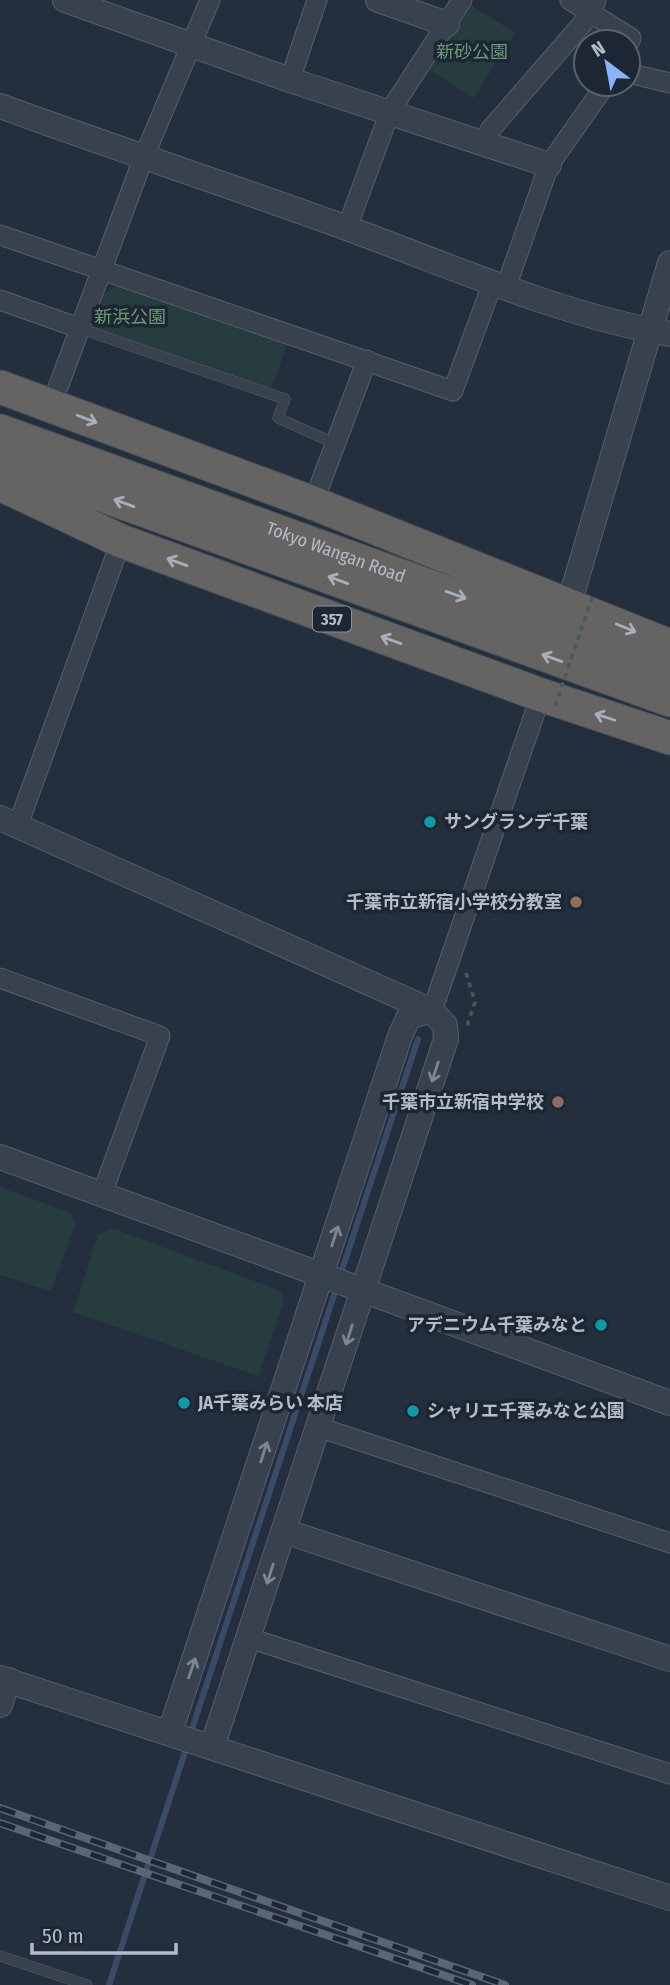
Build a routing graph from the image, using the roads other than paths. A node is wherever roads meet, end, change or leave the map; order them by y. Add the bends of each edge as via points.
1 (65, 0) edge
2 (210, 0) edge
3 (317, 0) edge
4 (378, 0) edge
5 (462, 0) edge
6 (570, 0) edge
7 (593, 7) edge
8 (447, 24) junction
9 (619, 28) edge
10 (190, 46) junction
11 (642, 76) edge
12 (290, 80) junction
13 (670, 83) edge
14 (596, 98) edge
15 (0, 106) edge
16 (390, 111) junction
17 (482, 144) junction
18 (143, 159) junction
19 (549, 165) junction
20 (348, 228) junction
21 (0, 235) edge
22 (670, 263) edge
23 (102, 272) junction
24 (500, 285) junction
25 (0, 300) edge
26 (79, 328) junction
27 (660, 332) edge
28 (367, 359) junction
29 (0, 387) edge
30 (51, 406) junction
31 (0, 431) edge
32 (336, 444) junction
33 (0, 461) edge
34 (0, 484) edge
35 (313, 503) junction
36 (121, 541) junction
37 (581, 600) junction
38 (670, 646) edge
39 (670, 673) edge
40 (670, 700) edge
41 (548, 701) junction
42 (670, 738) edge
43 (9, 822) edge
44 (0, 978) edge
45 (432, 1011) junction
46 (0, 1157) edge
47 (102, 1194) junction
48 (322, 1274) junction
49 (363, 1292) junction
50 (670, 1403) edge
51 (318, 1427) junction
52 (285, 1531) junction
53 (670, 1543) edge
54 (249, 1638) junction
55 (670, 1658) edge
56 (4, 1679) edge
57 (0, 1705) edge
58 (190, 1739) junction
59 (670, 1774) edge
60 (670, 1898) edge
61 (0, 1956) edge
62 (87, 1985) edge

1 - 10 street
2 - 10 street
3 - 12 street
4 - 8 street
5 - 8 street
6 - 7 street
7 - 9 street
7 - 17 street
8 - 16 street
10 - 12 street
10 - 18 street
11 - 13 street
12 - 16 street
14 - 19 street
15 - 18 street
16 - 17 street
16 - 20 street
17 - 19 street
18 - 20 street
18 - 23 street
19 - 24 street
20 - 24 street
21 - 23 street
22 - 27 street
23 - 26 street
23 - 28 street
24 - 27 street via 631,328
24 - 28 street via 453,391
25 - 26 street
26 - 30 street
26 - 32 lane via 285,399 278,418
27 - 37 street
28 - 32 street
29 - 30 highway
30 -> 35 highway
31 -> 39 highway, Tokyo Wangan Road
32 - 35 street
40 -> 33 highway, Tokyo Wangan Road / 357
34 - 36 highway, 357
35 - 37 highway
41 -> 36 highway, 357
36 - 43 street
37 -> 38 highway
42 -> 41 highway, 357
41 - 45 street
43 - 45 street
44 - 47 street via 160,1036
48 -> 45 street via 400,1035 410,1016
45 -> 49 street via 445,1025 446,1039
46 - 47 street
47 - 48 street
48 - 49 street
58 -> 48 street
49 - 50 street
49 -> 51 street
51 - 52 street
51 - 53 street
52 -> 54 street
52 - 55 street
54 - 58 street
54 - 59 street
56 - 57 street
56 - 58 street
58 - 60 street
61 - 62 lane

